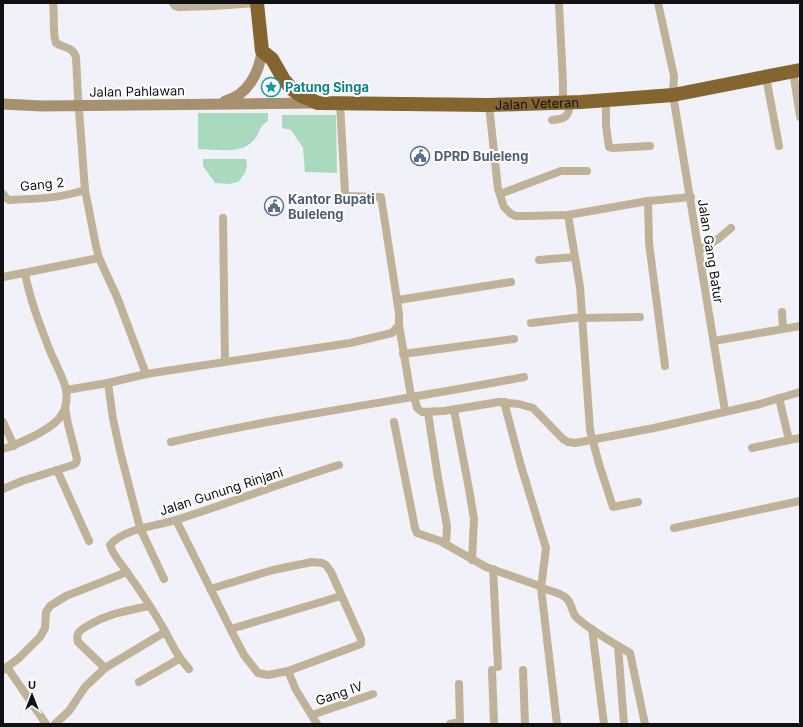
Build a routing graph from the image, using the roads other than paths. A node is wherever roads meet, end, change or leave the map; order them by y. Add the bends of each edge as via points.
1 (53, 3) edge
2 (173, 3) edge
3 (257, 3) edge
4 (658, 3) edge
5 (559, 4) dead end
6 (262, 51) junction
7 (797, 70) edge
8 (766, 77) junction
9 (674, 95) junction
10 (606, 100) junction
11 (272, 103) joint
12 (318, 103) junction
13 (340, 103) junction
14 (567, 103) junction
15 (3, 104) edge
16 (215, 104) junction
17 (489, 105) junction
18 (79, 106) junction
19 (800, 117) edge
20 (552, 120) dead end
21 (650, 146) dead end
22 (779, 146) dead end
23 (587, 171) dead end
24 (86, 190) junction
25 (3, 194) edge
26 (500, 194) junction
27 (691, 197) junction
28 (648, 201) junction
29 (568, 215) junction
30 (223, 218) dead end
31 (731, 228) dead end
32 (700, 250) junction
33 (575, 257) junction
34 (99, 258) junction
35 (539, 260) dead end
36 (25, 273) junction
37 (3, 277) edge
38 (511, 282) dead end
39 (398, 300) junction
40 (782, 312) dead end
41 (640, 317) dead end
42 (582, 318) junction
43 (531, 323) dead end
44 (399, 325) junction
45 (800, 326) edge
46 (783, 328) junction
47 (514, 338) dead end
48 (714, 341) junction
49 (403, 354) junction
50 (226, 362) junction
51 (665, 366) dead end
52 (146, 374) junction
53 (524, 377) dead end
54 (108, 383) junction
55 (66, 390) junction
56 (800, 392) edge
57 (412, 396) junction
58 (779, 398) junction
59 (504, 402) junction
60 (65, 408) junction
61 (454, 410) junction
62 (725, 411) junction
63 (428, 412) junction
64 (3, 422) edge
65 (394, 422) dead end
66 (800, 438) edge
67 (592, 440) junction
68 (789, 440) junction
69 (171, 442) dead end
70 (14, 446) junction
71 (752, 448) dead end
72 (3, 449) edge
73 (339, 465) dead end
74 (57, 470) junction
75 (3, 489) edge
76 (800, 501) edge
77 (638, 502) dead end
78 (176, 520) junction
79 (140, 528) junction
80 (674, 528) dead end
81 (89, 541) dead end
82 (446, 544) junction
83 (472, 560) junction
84 (493, 569) junction
85 (127, 572) junction
86 (164, 579) dead end
87 (541, 588) junction
88 (210, 589) junction
89 (341, 596) junction
90 (149, 606) junction
91 (231, 629) junction
92 (592, 629) junction
93 (166, 632) junction
94 (618, 646) junction
95 (180, 659) junction
96 (105, 668) junction
97 (5, 669) edge
98 (190, 669) dead end
99 (523, 670) dead end
100 (288, 671) junction
101 (139, 682) dead end
102 (459, 684) dead end
103 (373, 694) dead end
104 (312, 715) junction
105 (460, 723) edge
106 (46, 724) edge
107 (55, 724) edge
108 (317, 724) edge
109 (450, 724) edge
110 (494, 724) edge
111 (525, 724) edge
112 (557, 724) edge
113 (604, 724) edge
114 (624, 724) edge
115 (645, 724) edge

1 - 18 street via 56,43 72,50 76,57
2 - 3 street via 178,7
3 - 6 highway
4 - 9 street, Jalan Gang Batur via 674,76
5 - 14 street
6 - 12 highway via 272,59 293,90 300,96
6 - 16 main road via 260,63 246,89 237,97
7 - 8 highway, Jalan Veteran
7 - 19 street
8 - 9 highway, Jalan Veteran
8 - 22 street
9 - 10 highway, Jalan Veteran
9 - 27 street, Jalan Gang Batur
10 - 14 highway, Jalan Veteran
10 - 21 street via 609,147
11 - 12 main road, Jalan Veteran
11 - 16 main road, Jalan Pahlawan
12 - 13 highway, Jalan Veteran
13 - 17 highway, Jalan Veteran
13 - 39 street via 345,193 348,196 381,197
14 - 17 highway, Jalan Veteran
14 - 20 street via 570,110 567,116
15 - 18 main road, Jalan Pahlawan
16 - 18 main road, Jalan Pahlawan
17 - 26 street
18 - 24 street
23 - 26 street via 561,172
24 - 25 street, Gang 2 via 9,200
24 - 34 street
26 - 29 street via 504,208 516,216
27 - 28 street
27 - 32 street, Jalan Gang Batur
28 - 29 street
28 - 51 street via 649,243
29 - 33 street
30 - 50 street
31 - 32 street
32 - 48 street, Jalan Gang Batur
33 - 35 street
33 - 42 street
34 - 36 street
34 - 52 street via 117,297
36 - 37 street
36 - 55 street via 29,293
38 - 39 street
39 - 44 street
40 - 46 street
41 - 42 street
42 - 43 street
42 - 67 street
44 - 49 street
44 - 50 street via 389,334 350,343
45 - 46 street
46 - 48 street
47 - 49 street
48 - 62 street, Jalan Gang Batur
49 - 57 street
50 - 52 street
52 - 54 street
53 - 57 street
54 - 55 street
54 - 79 street via 113,419
55 - 60 street
56 - 58 street
57 - 63 street via 417,408 422,412
57 - 69 street via 248,425
58 - 62 street
58 - 68 street
59 - 61 street
59 - 67 street via 531,407 568,442
59 - 87 street via 546,548
60 - 70 street via 54,424
60 - 74 street via 77,459 73,465
61 - 63 street
61 - 83 street via 474,519
62 - 67 street
63 - 82 street via 447,526
64 - 70 street
65 - 82 street via 416,531 419,535
66 - 68 street
67 - 77 street via 613,508
68 - 71 street
70 - 72 street
73 - 78 street, Jalan Gunung Rinjani
74 - 75 street
74 - 81 street
76 - 80 street
78 - 79 street, Jalan Gunung Rinjani
78 - 88 street
79 - 85 street, Jalan Gunung Rinjani via 116,539 110,545
79 - 86 street
82 - 83 street
83 - 84 street
84 - 87 street
84 - 110 street
85 - 90 street
85 - 97 street via 66,596 50,606 40,637
87 - 92 street via 565,597 572,604 576,617
87 - 112 street
88 - 89 street via 273,570 316,562 326,564 329,568
88 - 91 street
89 - 91 street
89 - 100 street via 361,644
90 - 93 street
90 - 96 street via 101,617 79,632 78,642
91 - 100 street via 244,655 258,673 268,675
92 - 94 street
92 - 113 street
93 - 95 street
93 - 96 street
94 - 114 street
94 - 115 street via 630,653
95 - 98 street
95 - 101 street
96 - 107 street
97 - 106 street
99 - 111 street
100 - 104 street via 296,690
102 - 105 street
103 - 104 street, Gang IV
104 - 108 street
105 - 109 street

